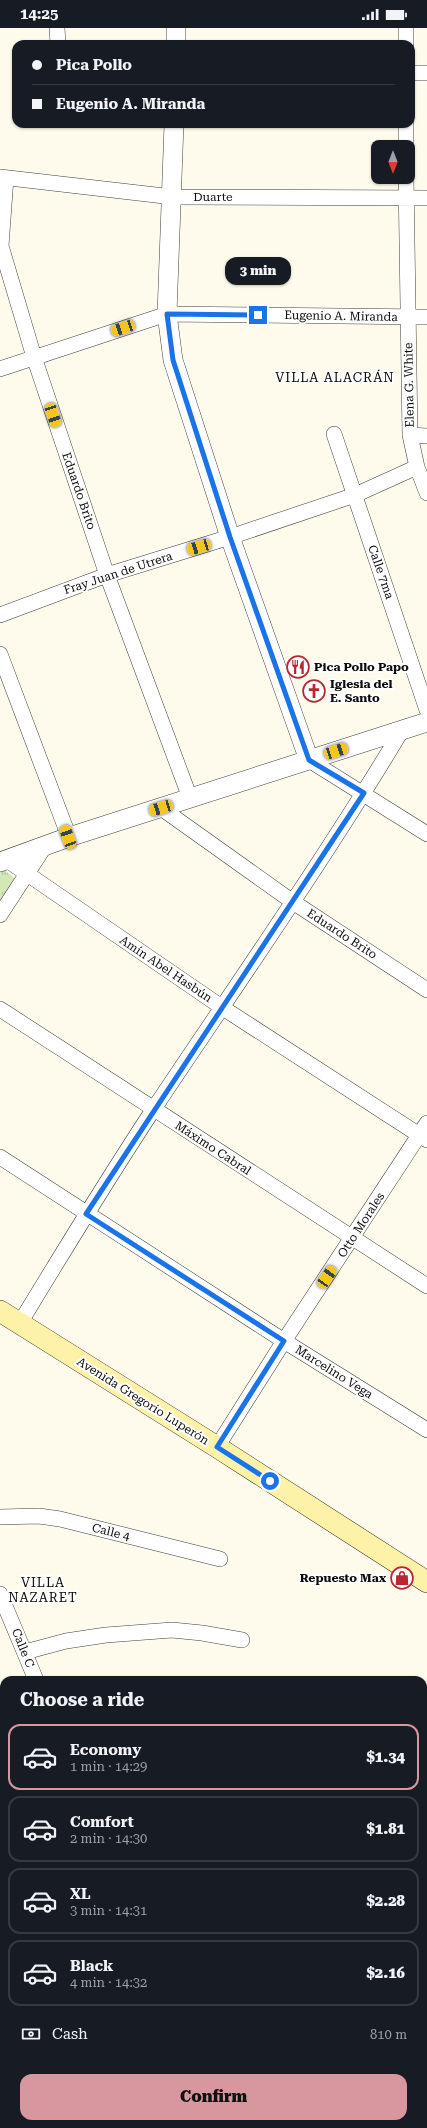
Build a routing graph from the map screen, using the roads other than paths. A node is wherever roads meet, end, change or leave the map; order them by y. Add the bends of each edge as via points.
1 (57, 28) edge
2 (176, 28) edge
3 (406, 28) edge
4 (58, 40) edge
5 (176, 40) edge
6 (406, 40) edge
7 (415, 73) edge
8 (427, 73) edge
9 (174, 128) edge
10 (406, 128) edge
11 (406, 140) edge
12 (3, 178) edge
13 (406, 184) edge
14 (173, 197) junction
15 (406, 197) junction
16 (427, 198) edge
17 (167, 314) junction
18 (408, 317) junction
19 (427, 317) edge
20 (34, 357) junction
21 (0, 369) edge
22 (334, 434) dead end
23 (410, 435) junction
24 (427, 436) edge
25 (417, 467) junction
26 (427, 494) edge
27 (355, 495) junction
28 (230, 537) junction
29 (107, 575) junction
30 (0, 615) edge
31 (0, 654) edge
32 (427, 710) edge
33 (427, 722) edge
34 (402, 730) junction
35 (309, 760) junction
36 (364, 793) junction
37 (190, 798) junction
38 (161, 808) junction
39 (427, 834) edge
40 (68, 837) junction
41 (45, 846) junction
42 (4, 861) edge
43 (27, 874) junction
44 (293, 902) junction
45 (0, 915) edge
46 (427, 990) edge
47 (223, 1008) junction
48 (0, 1009) edge
49 (153, 1109) junction
50 (424, 1133) edge
51 (0, 1157) edge
52 (86, 1214) junction
53 (353, 1239) junction
54 (427, 1286) edge
55 (0, 1311) edge
56 (20, 1323) junction
57 (284, 1341) junction
58 (427, 1430) edge
59 (217, 1447) junction
60 (0, 1517) edge
61 (220, 1559) dead end
62 (427, 1582) edge
63 (0, 1594) edge
64 (242, 1640) dead end
65 (25, 1652) junction
66 (34, 1676) edge

1 - 4 street
2 - 5 street
3 - 6 street
7 - 8 street
9 - 14 street
10 - 11 street
12 - 14 street, Duarte
12 - 20 street, Eduardo Brito via 1,246
13 - 15 street, Elena G. White
14 - 15 street, Duarte
14 - 17 street
15 - 16 street, Duarte
15 - 18 street, Elena G. White
17 - 18 street, Eugenio A. Miranda
17 - 20 street, Eugenio A. Miranda
17 - 28 street via 173,360
18 - 19 street, Eugenio A. Miranda
18 - 23 street, Elena G. White
20 - 21 street, Eugenio A. Miranda
20 - 29 street, Eduardo Brito
22 - 27 street, Calle 7ma
23 - 24 street
23 - 25 street, Elena G. White
25 - 26 street, Elena G. White
25 - 27 street, Fray Juan de Utrera
27 - 28 street, Fray Juan de Utrera
27 - 32 street, Calle 7ma
28 - 29 street, Fray Juan de Utrera
28 - 35 street
29 - 30 street, Fray Juan de Utrera
29 - 37 street, Eduardo Brito
31 - 40 street
33 - 34 street
34 - 35 street
34 - 36 street
35 - 36 street
35 - 37 street
36 - 39 street
36 - 44 street
37 - 38 street
38 - 40 street
38 - 44 street, Eduardo Brito
40 - 41 street
41 - 42 street
41 - 43 street
42 - 43 street, Amín Abel Hasbún
43 - 45 street
43 - 47 street, Amín Abel Hasbún
44 - 46 street, Eduardo Brito
44 - 47 street
47 - 49 street
47 - 50 street, Amín Abel Hasbún
48 - 49 street, Máximo Cabral
49 - 52 street
49 - 53 street, Máximo Cabral
50 - 53 street, Otto Morales
51 - 52 street, Marcelino Vega
52 - 56 street
52 - 57 street, Marcelino Vega
53 - 54 street, Máximo Cabral
53 - 57 street, Otto Morales
55 - 56 main road, Avenida Gregorio Luperón
56 - 59 main road, Avenida Gregorio Luperón
57 - 58 street, Marcelino Vega
57 - 59 street, Otto Morales
59 - 62 main road, Avenida Gregorio Luperón
60 - 61 street, Calle 4 via 39,1516 60,1519
63 - 65 street, Calle C
64 - 65 street via 172,1630 106,1635 66,1641
65 - 66 street, Calle C

